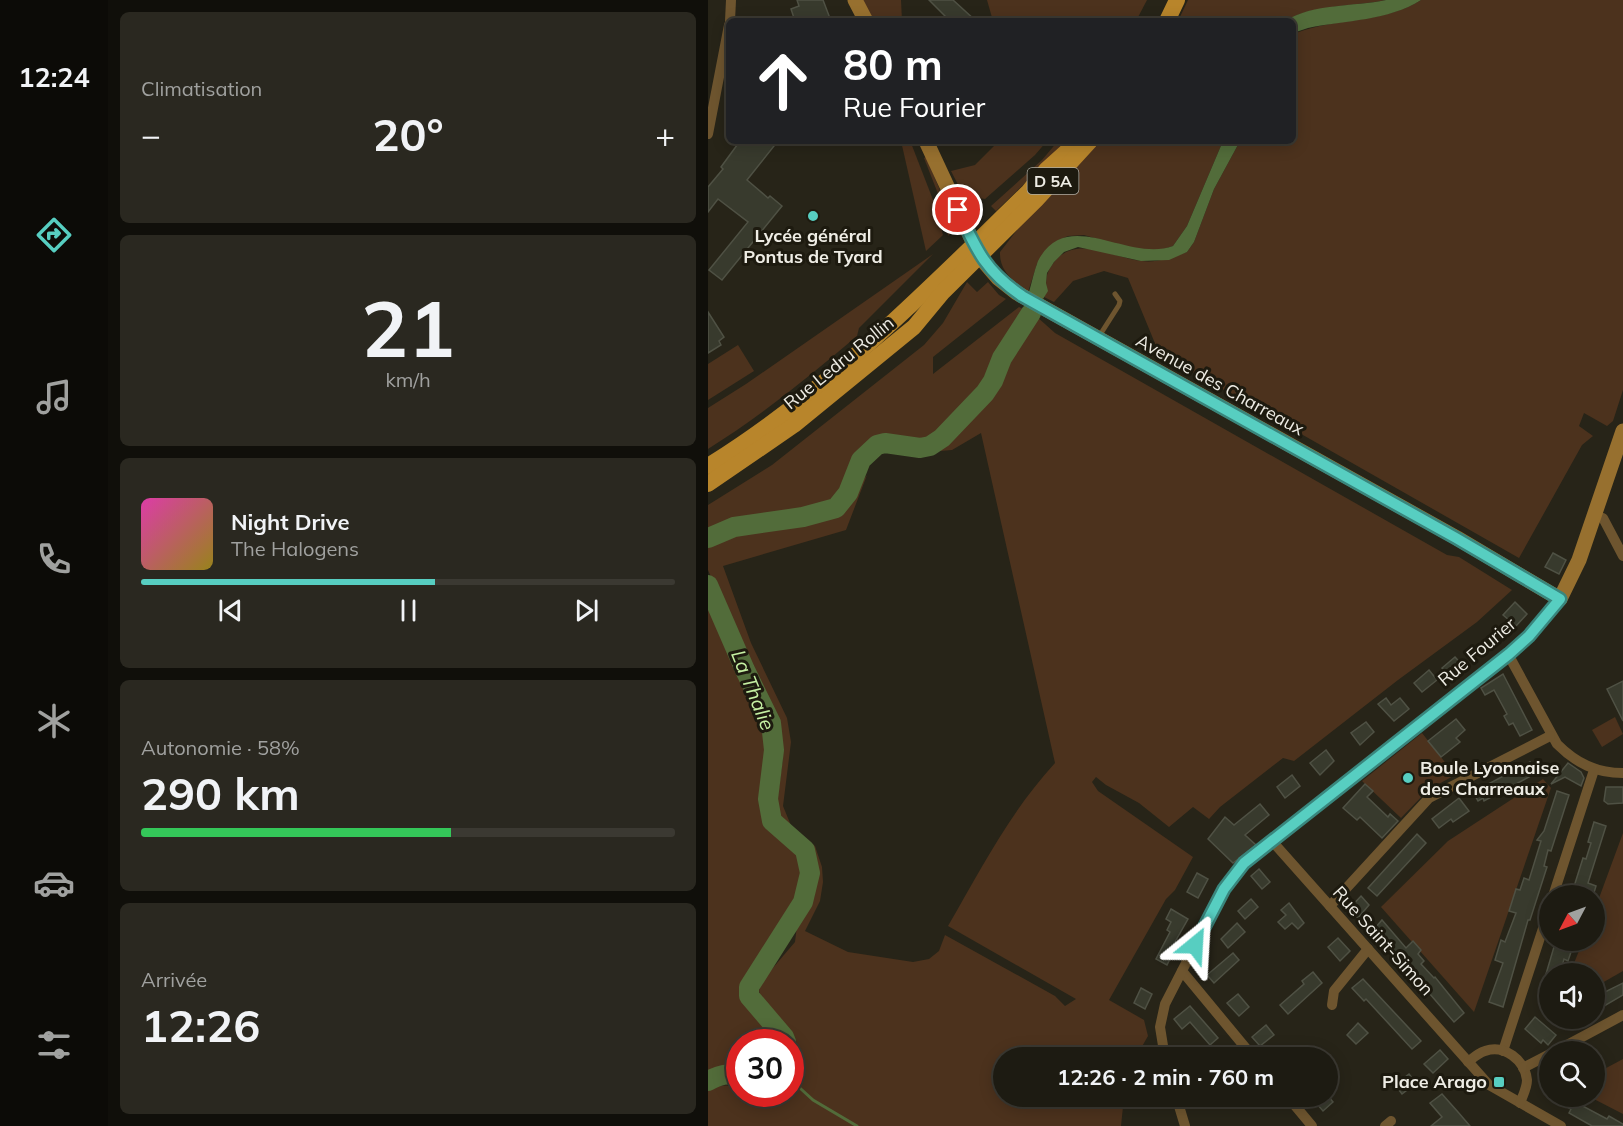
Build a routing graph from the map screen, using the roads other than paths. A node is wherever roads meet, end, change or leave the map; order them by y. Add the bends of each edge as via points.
1 (731, 0) edge
2 (855, 0) edge
3 (1178, 0) edge
4 (729, 18) edge
5 (864, 18) edge
6 (1169, 18) edge
7 (726, 39) edge
8 (708, 134) edge
9 (927, 144) edge
10 (1074, 144) edge
11 (1087, 144) edge
12 (977, 250) junction
13 (1115, 294) dead end
14 (1097, 339) junction
15 (1623, 431) edge
16 (708, 466) edge
17 (708, 484) edge
18 (1595, 516) junction
19 (1623, 556) edge
20 (1560, 599) junction
21 (1509, 654) junction
22 (1550, 736) junction
23 (1594, 770) junction
24 (1623, 773) edge
25 (1272, 841) junction
26 (1557, 885) edge
27 (1330, 906) junction
28 (1539, 941) edge
29 (1368, 949) junction
30 (1182, 971) junction
31 (1332, 1005) dead end
32 (1623, 1015) edge
33 (1575, 1041) edge
34 (1162, 1047) edge
35 (1245, 1047) edge
36 (1503, 1051) junction
37 (1539, 1060) edge
38 (1468, 1062) junction
39 (1523, 1068) junction
40 (1520, 1103) junction
41 (1179, 1107) edge
42 (1296, 1107) edge
43 (1185, 1126) edge
44 (1312, 1126) edge
45 (1562, 1126) edge

1 - 4 street
2 - 5 main road
3 - 6 main road
7 - 8 street
9 - 12 main road, Avenue des Charreaux
10 - 12 main road, D 5A
11 - 12 main road, D 5A via 1036,200
12 - 14 main road, Avenue des Charreaux via 998,278 1022,296
12 - 16 main road, Rue Ledru Rollin via 820,385
12 - 17 main road, Rue Ledru Rollin via 905,335 794,424
13 - 14 lane via 1119,305
14 - 20 main road, Avenue des Charreaux
15 - 18 main road, Rue Fourier
18 - 19 street via 1603,518
18 - 20 main road, Rue Fourier
20 - 21 street, Rue Fourier
21 - 22 street
21 - 25 street, Rue Fourier
22 - 23 street via 1568,755
22 - 27 street via 1429,798
23 - 24 street
23 - 26 street
25 - 27 street, Rue Saint-Simon
25 - 30 street, Rue Fourier via 1233,876
27 - 29 street, Rue Saint-Simon
28 - 36 street
29 - 31 street via 1334,991
29 - 38 street, Rue Saint-Simon
30 - 34 street, Rue Fourier via 1161,1016
30 - 35 street
32 - 33 street
36 - 38 street via 1486,1050
36 - 39 street
37 - 39 street
38 - 40 street, Rue Saint-Simon via 1489,1085
39 - 40 street via 1527,1087
40 - 45 street, Rue Saint-Simon
41 - 43 street
42 - 44 street

